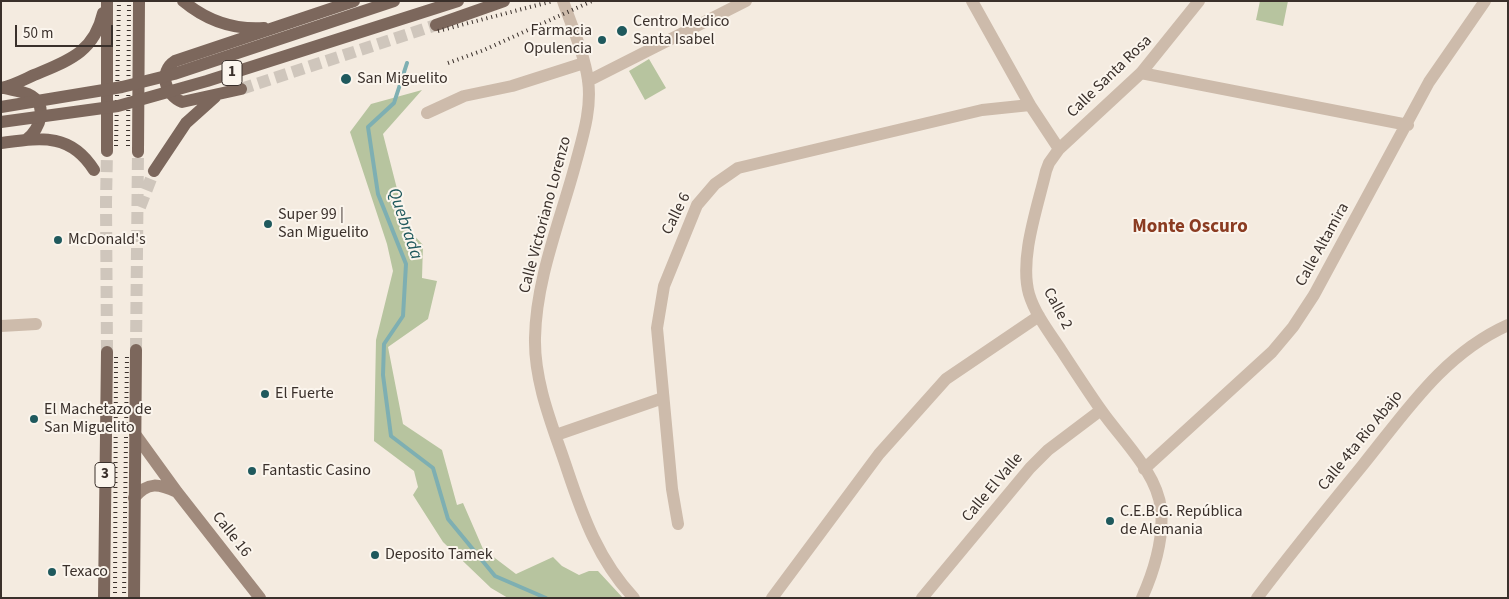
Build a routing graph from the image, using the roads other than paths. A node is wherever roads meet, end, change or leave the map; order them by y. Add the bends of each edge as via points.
1 (106, 1) edge
2 (139, 1) edge
3 (184, 1) edge
4 (354, 1) edge
5 (394, 1) edge
6 (458, 1) edge
7 (504, 1) edge
8 (563, 1) edge
9 (746, 1) edge
10 (972, 1) edge
11 (1199, 1) edge
12 (1485, 1) edge
13 (294, 22) junction
14 (436, 25) tunnel mouth
15 (584, 63) junction
16 (1141, 73) junction
17 (588, 81) junction
18 (3, 88) edge
19 (241, 89) tunnel mouth
20 (217, 95) junction
21 (1030, 105) junction
22 (1, 107) edge
23 (427, 113) dead end
24 (1, 122) edge
25 (1408, 125) junction
26 (26, 140) junction
27 (1, 143) edge
28 (1059, 149) junction
29 (108, 151) tunnel mouth
30 (138, 152) tunnel mouth
31 (94, 170) dead end
32 (154, 171) tunnel mouth
33 (1039, 316) junction
34 (36, 324) dead end
35 (1508, 325) edge
36 (1, 326) edge
37 (136, 350) tunnel mouth
38 (107, 352) tunnel mouth
39 (663, 398) junction
40 (1101, 410) junction
41 (135, 434) junction
42 (556, 436) junction
43 (1144, 469) junction
44 (177, 492) junction
45 (134, 498) junction
46 (678, 524) dead end
47 (104, 598) edge
48 (134, 598) edge
49 (260, 598) edge
50 (634, 598) edge
51 (772, 598) edge
52 (922, 598) edge
53 (1142, 598) edge
54 (1257, 598) edge

1 - 18 main road via 102,19 87,48 57,66
1 - 29 main road
2 - 30 main road
3 - 13 main road via 210,19 234,26 263,28
4 - 13 main road
5 - 22 main road, bridge via 174,74 122,87
6 - 24 main road, 1, bridge via 118,106
7 - 14 main road
8 - 15 street, Calle Victoriano Lorenzo
9 - 17 street
10 - 21 street
11 - 16 street, Calle Santa Rosa
12 - 25 street, Calle Altamira via 1429,82
13 - 20 main road via 175,61 168,67 165,82 169,93 177,100 188,102
15 - 17 street, Calle Victoriano Lorenzo
15 - 23 street via 512,86 464,96
16 - 25 street
16 - 28 street, Calle Santa Rosa
17 - 42 street, Calle Victoriano Lorenzo via 584,134 547,262 534,336 540,386
18 - 26 main road via 29,95 37,102 40,124
19 - 20 main road
20 - 32 main road via 186,124
21 - 28 street
21 - 39 street, Calle 6 via 982,110 738,168 715,184 697,205 664,286 657,328
25 - 43 street, Calle Altamira via 1293,327 1272,352
26 - 27 main road
26 - 31 main road via 47,139 67,144 84,156
28 - 33 street, Calle 2 via 1048,163 1027,256 1029,294
33 - 40 street, Calle 2
33 - 51 street via 946,379 878,454
34 - 36 street
35 - 54 street, Calle 4ta Rio Abajo via 1472,344 1437,374
37 - 41 main road, 3
38 - 47 main road, 3
39 - 42 street
39 - 46 street, Calle 6
40 - 43 street, Calle 2
40 - 52 street, Calle El Valle via 1048,450 1030,468
41 - 44 main road, Calle 16
41 - 45 main road, 3
42 - 50 street, Calle Victoriano Lorenzo via 594,542 608,566
43 - 53 street, Calle 2 via 1161,508 1161,528 1156,559
44 - 45 main road via 152,484 140,490
44 - 49 main road, Calle 16
45 - 48 main road, 3

